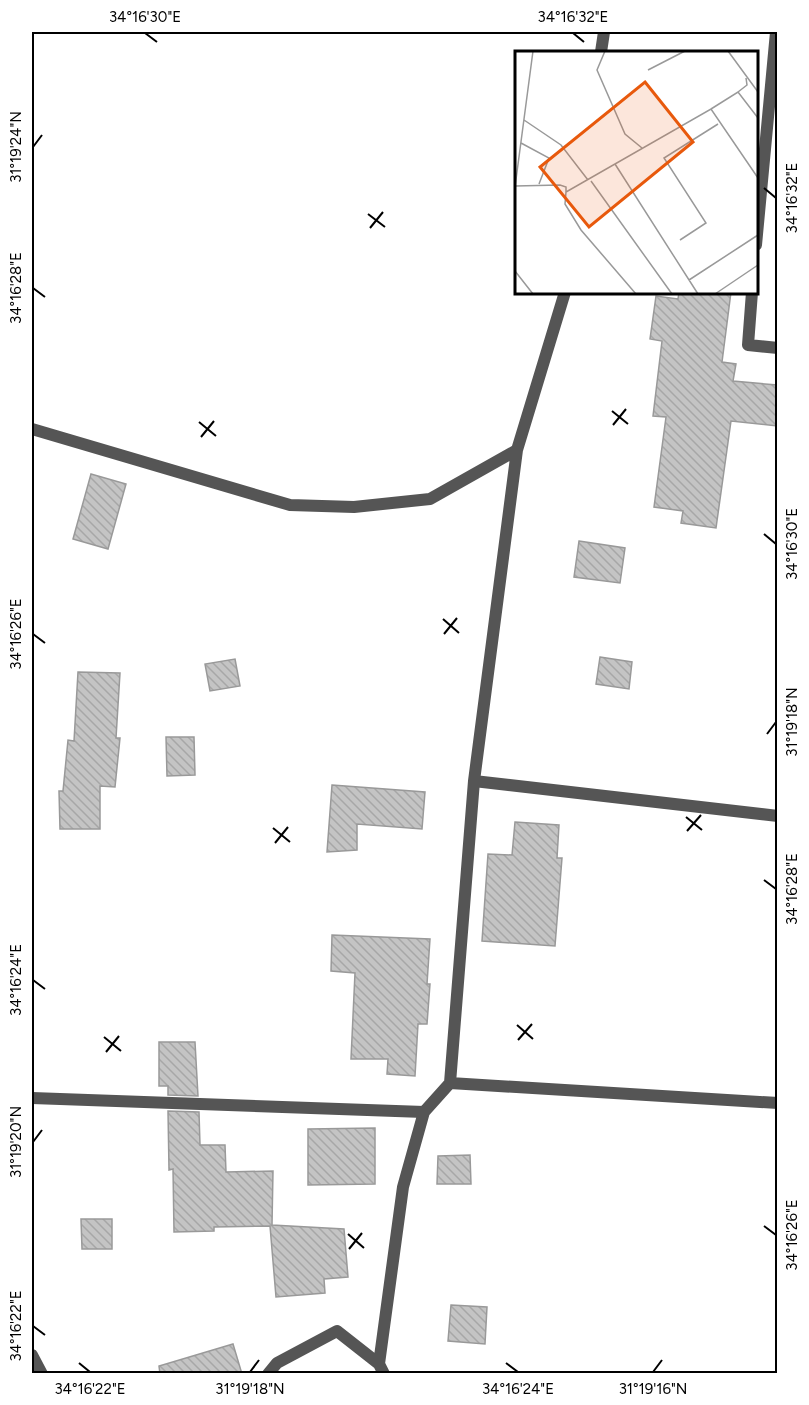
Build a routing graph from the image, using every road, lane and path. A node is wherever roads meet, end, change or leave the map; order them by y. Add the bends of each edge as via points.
1 (604, 32) edge
2 (776, 32) edge
3 (601, 51) edge
4 (758, 224) edge
5 (565, 294) edge
6 (752, 294) edge
7 (777, 348) edge
8 (32, 429) edge
9 (517, 450) junction
10 (474, 781) junction
11 (777, 816) edge
12 (450, 1083) junction
13 (32, 1098) edge
14 (777, 1103) edge
15 (424, 1112) junction
16 (32, 1355) edge
17 (382, 1369) edge
18 (42, 1374) edge
19 (267, 1374) edge

1 - 3 street
2 - 4 street
5 - 9 street
6 - 7 street via 748,345
8 - 9 street via 291,505 354,507 430,499
9 - 10 street
10 - 11 street
10 - 12 street
12 - 14 street
12 - 15 street
13 - 15 street
15 - 17 street via 404,1187
16 - 18 street
17 - 19 street via 337,1331 277,1363

